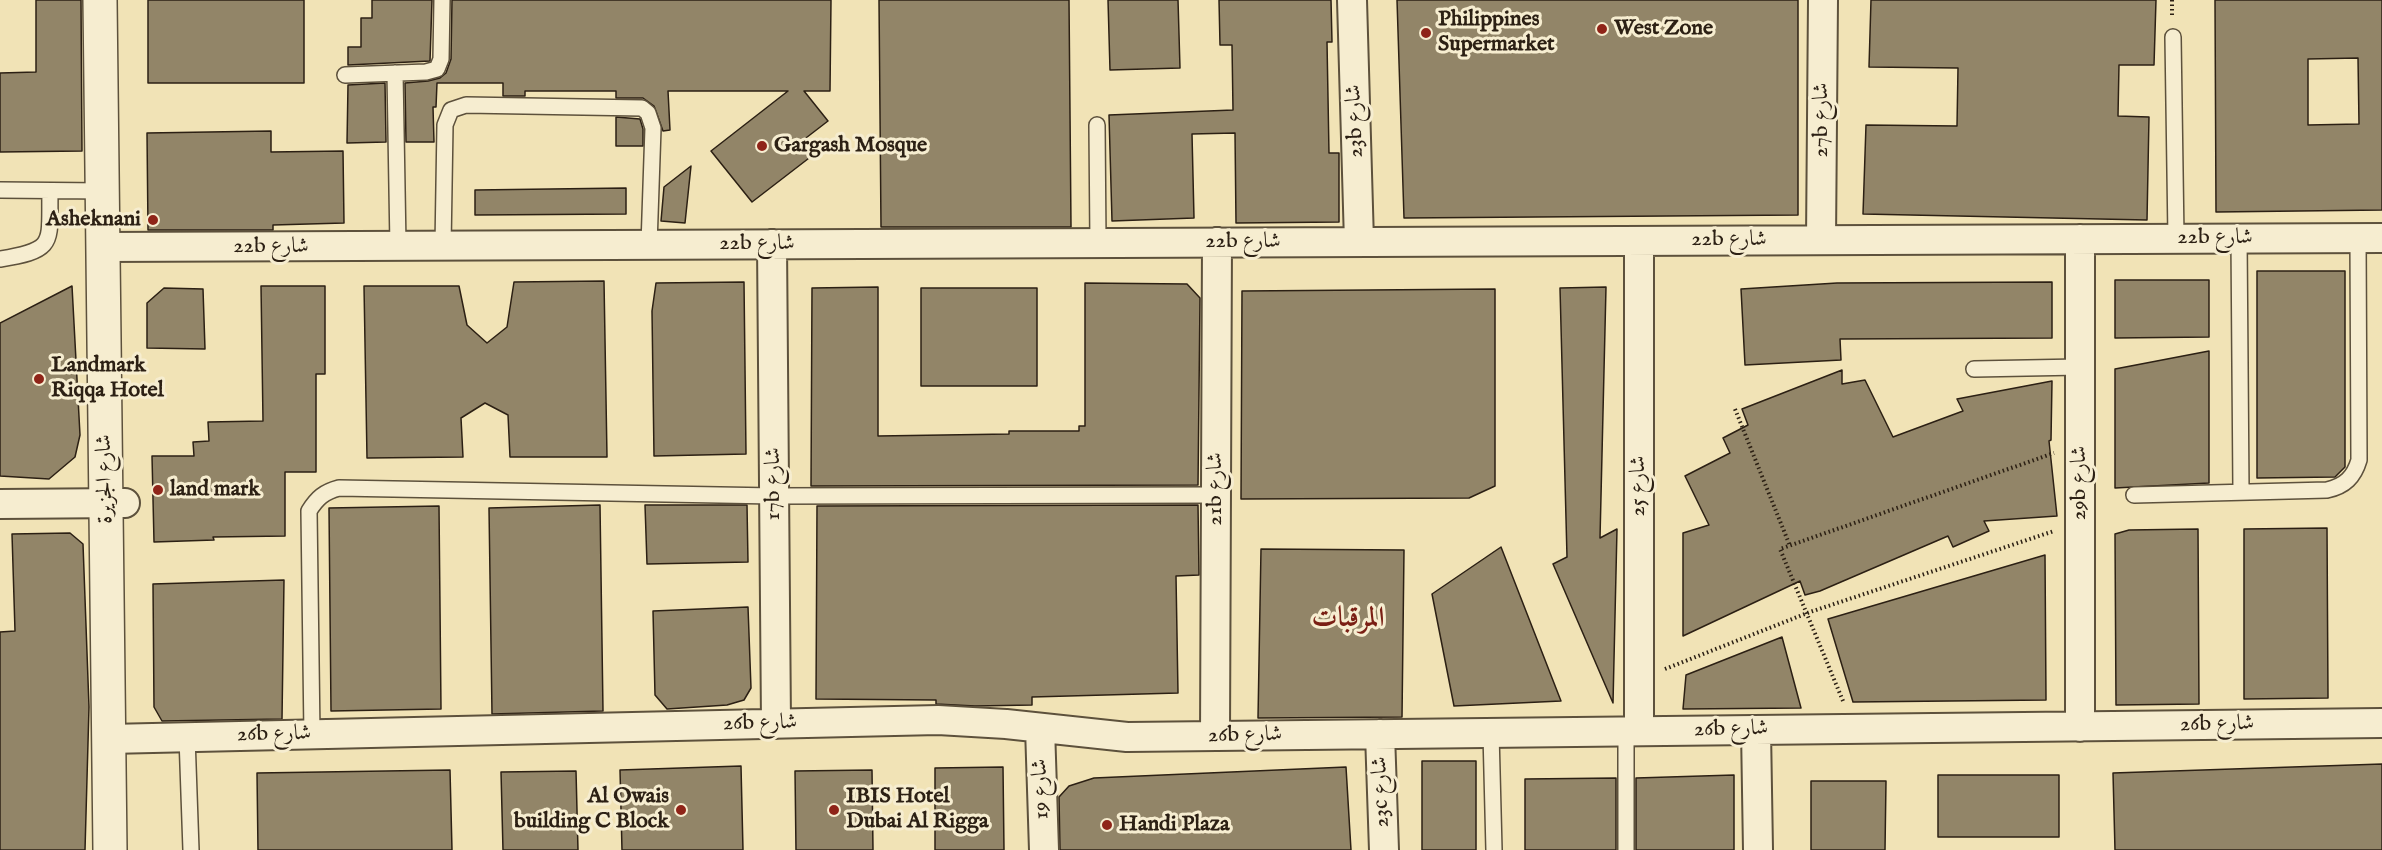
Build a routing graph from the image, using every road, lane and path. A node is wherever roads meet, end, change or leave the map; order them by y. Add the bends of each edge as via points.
1 (100, 0) edge
2 (123, 0) edge
3 (442, 0) edge
4 (1352, 0) edge
5 (1823, 0) edge
6 (2173, 37) dead end
7 (395, 73) junction
8 (345, 75) dead end
9 (1097, 125) dead end
10 (0, 190) edge
11 (50, 190) junction
12 (103, 191) junction
13 (2176, 238) junction
14 (2239, 238) junction
15 (2370, 238) edge
16 (2080, 239) junction
17 (1639, 240) junction
18 (1821, 240) junction
19 (1217, 242) junction
20 (1359, 242) junction
21 (1098, 243) junction
22 (772, 244) junction
23 (649, 245) junction
24 (398, 246) junction
25 (443, 246) junction
26 (114, 247) junction
27 (0, 259) edge
28 (2080, 367) junction
29 (1974, 369) dead end
30 (1735, 409) dead end
31 (2080, 444) junction
32 (2241, 492) junction
33 (1216, 495) junction
34 (2134, 495) dead end
35 (774, 496) junction
36 (116, 503) junction
37 (0, 504) edge
38 (2080, 523) junction
39 (1790, 546) junction
40 (1806, 613) junction
41 (1639, 679) junction
42 (2382, 723) edge
43 (776, 724) junction
44 (2080, 727) junction
45 (1040, 728) junction
46 (1855, 729) junction
47 (1756, 730) junction
48 (1633, 731) junction
49 (1491, 733) junction
50 (1380, 734) junction
51 (312, 735) junction
52 (1215, 736) junction
53 (187, 737) junction
54 (117, 739) junction
55 (110, 850) edge
56 (126, 850) edge
57 (191, 850) edge
58 (1044, 850) edge
59 (1384, 850) edge
60 (1494, 850) edge
61 (1626, 850) edge
62 (1758, 850) edge

1 - 12 street, شارع الجزيرة
2 - 26 street, شارع الجزيرة
3 - 7 lane via 440,64 432,71
4 - 20 street, 23b شارع
5 - 18 street, 27b شارع
6 - 13 lane
7 - 8 lane
7 - 24 lane
9 - 21 lane
10 - 11 lane
11 - 12 lane
11 - 27 lane via 48,239 44,246 31,254
12 - 26 street, شارع الجزيرة
13 - 14 street, 22b شارع
13 - 16 street, 22b شارع
14 - 15 street, 22b شارع
14 - 32 lane
15 - 32 lane via 2356,471 2339,488
16 - 18 street, 22b شارع
16 - 28 street, 29b شارع
17 - 18 street, 22b شارع
17 - 20 street, 22b شارع
17 - 41 street, شارع 25
19 - 20 street, 22b شارع
19 - 21 street, 22b شارع
19 - 33 street, 21b شارع
21 - 22 street, 22b شارع
22 - 23 street, 22b شارع
22 - 35 street, 17b شارع
23 - 25 street, 22b شارع
23 - 25 lane via 653,128 642,108 466,105 451,110 445,125
24 - 25 street, 22b شارع
24 - 26 street, 22b شارع
26 - 36 street, شارع الجزيرة
28 - 29 lane
28 - 31 street, 29b شارع
30 - 39 path
31 - 38 street, 29b شارع
31 - 39 path
32 - 34 lane
33 - 35 lane
33 - 52 street, 21b شارع
35 - 43 street, 17b شارع
35 - 51 lane via 339,488 326,492 309,511 308,525
36 - 37 street
36 - 54 street, شارع الجزيرة
38 - 40 path
38 - 44 street, 29b شارع
39 - 40 path via 1780,549
40 - 41 path
40 - 46 path
41 - 48 street, شارع 25
42 - 44 street, 26b شارع
43 - 45 street, 26b شارع via 938,720
43 - 51 street, 26b شارع
44 - 46 street, 26b شارع
45 - 52 street, 26b شارع via 1127,737
45 - 58 street, شارع 19
46 - 47 street, 26b شارع
47 - 48 street, 26b شارع
47 - 62 street
48 - 49 street, 26b شارع
48 - 61 lane
49 - 50 street, 26b شارع
49 - 60 lane
50 - 52 street, 26b شارع
50 - 59 street, 23c شارع
51 - 53 street, 26b شارع
53 - 54 street, 26b شارع
53 - 57 lane
54 - 55 street, شارع الجزيرة
54 - 56 street, شارع الجزيرة

